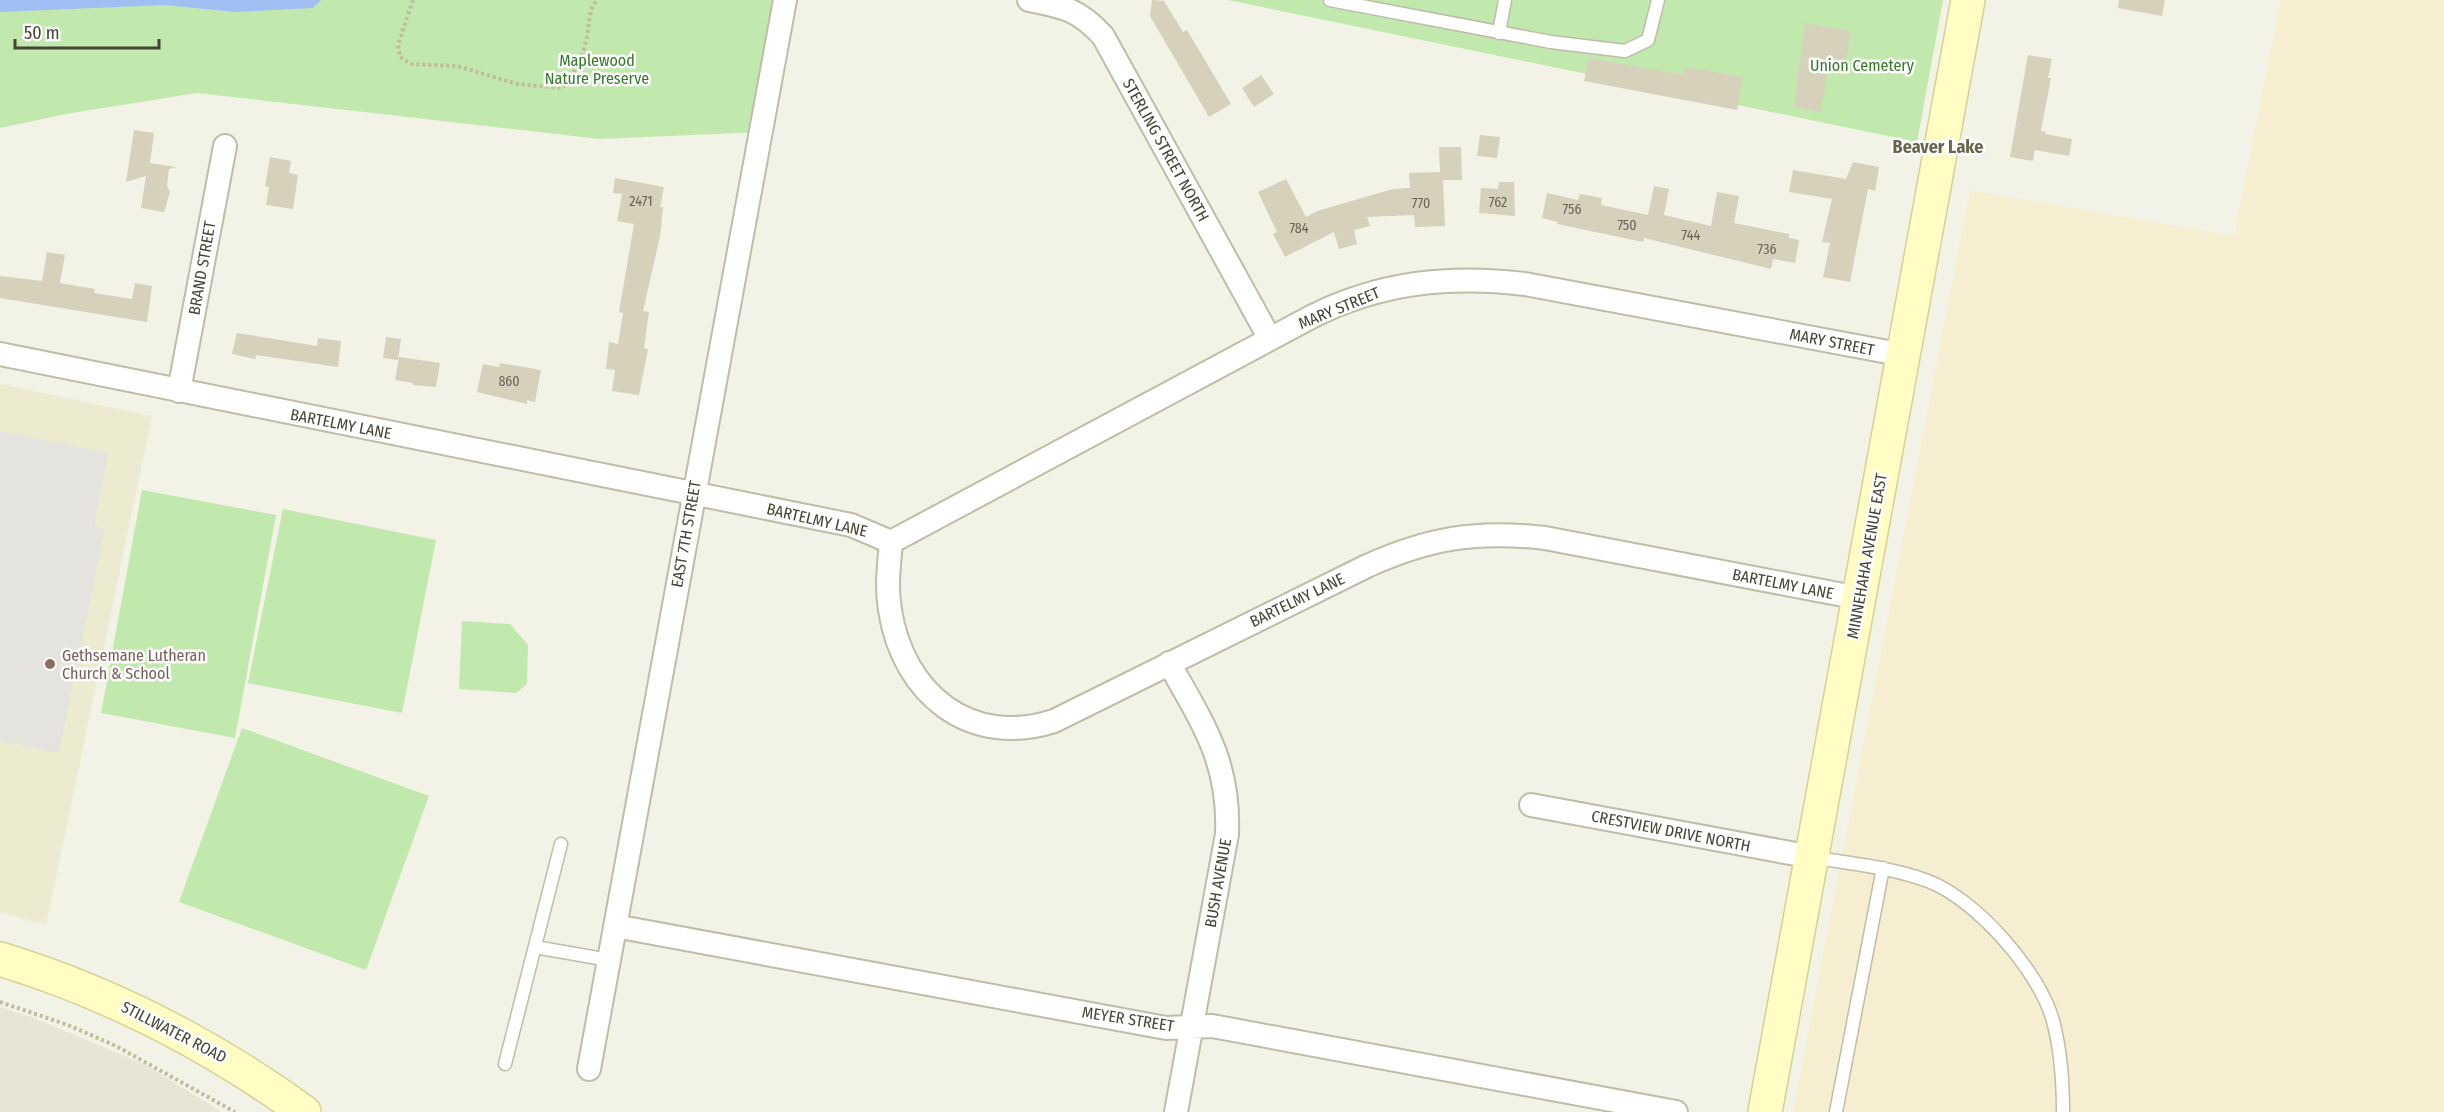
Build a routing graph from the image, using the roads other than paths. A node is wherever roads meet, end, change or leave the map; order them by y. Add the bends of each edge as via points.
1 (785, 0) edge
2 (1029, 0) edge
3 (1330, 0) edge
4 (1505, 0) edge
5 (1658, 0) edge
6 (1968, 0) edge
7 (1355, 2) edge
8 (1499, 33) junction
9 (225, 146) dead end
10 (1269, 339) junction
11 (0, 354) edge
12 (1904, 355) junction
13 (179, 391) junction
14 (693, 495) junction
15 (891, 542) junction
16 (1859, 598) junction
17 (1169, 663) junction
18 (1531, 805) dead end
19 (561, 844) dead end
20 (1812, 857) junction
21 (1883, 868) junction
22 (615, 926) junction
23 (535, 947) junction
24 (0, 959) edge
25 (609, 960) junction
26 (1191, 1028) junction
27 (505, 1064) dead end
28 (589, 1069) dead end
29 (304, 1112) edge
30 (1176, 1112) edge
31 (1676, 1112) edge
32 (1765, 1112) edge
33 (1836, 1112) edge
34 (2062, 1112) edge

1 - 14 street, EAST 7TH STREET
2 - 10 street, STERLING STREET NORTH via 1084,16 1103,36
3 - 7 lane
4 - 8 lane
5 - 8 lane via 1648,40 1625,51
6 - 12 main road, MINNEHAHA AVENUE EAST
7 - 8 lane
9 - 13 street, BRAND STREET
10 - 12 street, MARY STREET via 1326,310 1399,285 1483,279
10 - 15 street, MARY STREET
11 - 13 street, BARTELMY LANE
12 - 16 main road, MINNEHAHA AVENUE EAST
13 - 14 street, BARTELMY LANE
14 - 15 street, BARTELMY LANE via 850,525
14 - 22 street, EAST 7TH STREET
15 - 17 street, BARTELMY LANE via 889,609 900,647 922,685 936,700 972,722 992,728 1034,727 1054,721
16 - 17 street, BARTELMY LANE via 1545,538 1475,534 1406,549
16 - 20 main road, MINNEHAHA AVENUE EAST
17 - 26 street, BUSH AVENUE via 1216,751 1228,805 1227,834
18 - 20 street, CRESTVIEW DRIVE NORTH
19 - 23 lane
20 - 21 lane
20 - 32 main road, MINNEHAHA AVENUE EAST
21 - 33 lane
21 - 34 lane via 1929,881 1966,901 1998,931 2032,978 2053,1020 2063,1073
22 - 25 street, EAST 7TH STREET
22 - 26 street, MEYER STREET via 1166,1028
23 - 25 lane
23 - 27 lane
24 - 29 main road, STILLWATER ROAD via 54,976 151,1017 242,1068
25 - 28 street, EAST 7TH STREET
26 - 30 street, BUSH AVENUE
26 - 31 street, MEYER STREET via 1212,1026

